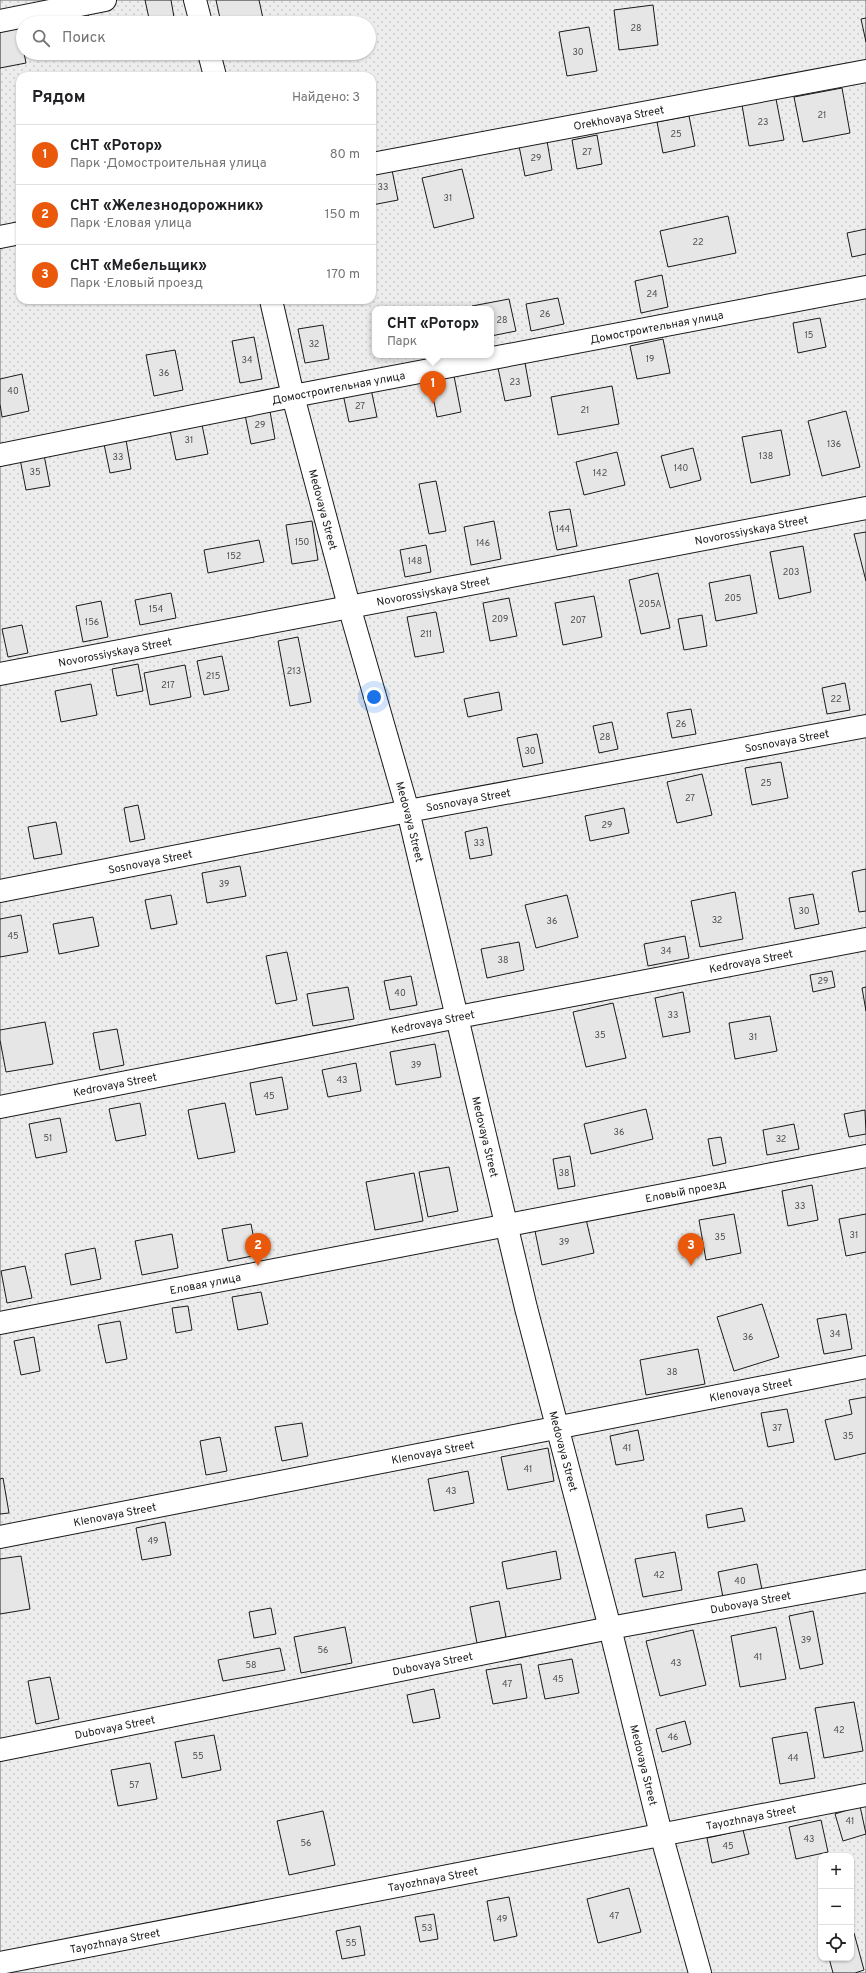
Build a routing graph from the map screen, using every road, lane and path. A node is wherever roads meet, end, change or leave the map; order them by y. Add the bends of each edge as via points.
1 (105, 0) edge
2 (195, 0) edge
3 (25, 16) edge
4 (199, 16) edge
5 (16, 18) edge
6 (0, 21) edge
7 (211, 60) edge
8 (866, 71) edge
9 (214, 72) edge
10 (376, 163) edge
11 (16, 234) edge
12 (0, 237) edge
13 (866, 287) edge
14 (272, 304) edge
15 (493, 358) edge
16 (494, 358) edge
17 (294, 396) junction
18 (0, 456) edge
19 (866, 508) edge
20 (349, 606) junction
21 (0, 674) edge
22 (866, 726) edge
23 (408, 811) junction
24 (0, 891) edge
25 (866, 939) edge
26 (458, 1017) junction
27 (0, 1107) edge
28 (866, 1156) edge
29 (505, 1225) junction
30 (0, 1323) edge
31 (866, 1367) edge
32 (556, 1429) junction
33 (0, 1537) edge
34 (866, 1581) edge
35 (610, 1628) junction
36 (0, 1750) edge
37 (866, 1795) edge
38 (661, 1834) junction
39 (0, 1963) edge
40 (700, 1973) edge

1 - 3 street
2 - 4 street
5 - 6 street
7 - 9 street
8 - 10 street, Orekhovaya Street
11 - 12 street
13 - 16 street, Домостроительная улица
14 - 17 street, Medovaya Street
15 - 17 street, Домостроительная улица
17 - 18 street, Домостроительная улица
17 - 20 street, Medovaya Street
19 - 20 street, Novorossiyskaya Street
20 - 21 street, Novorossiyskaya Street
20 - 23 street, Medovaya Street
22 - 23 street, Sosnovaya Street
23 - 24 street, Sosnovaya Street
23 - 26 street, Medovaya Street
25 - 26 street, Kedrovaya Street
26 - 27 street, Kedrovaya Street
26 - 29 street, Medovaya Street
28 - 29 street, Еловый проезд
29 - 30 street, Еловая улица
29 - 32 street, Medovaya Street
31 - 32 street, Klenovaya Street
32 - 33 street, Klenovaya Street
32 - 35 street, Medovaya Street
34 - 35 street, Dubovaya Street
35 - 36 street, Dubovaya Street
35 - 38 street, Medovaya Street
37 - 38 street, Tayozhnaya Street
38 - 39 street, Tayozhnaya Street
38 - 40 street, Medovaya Street

